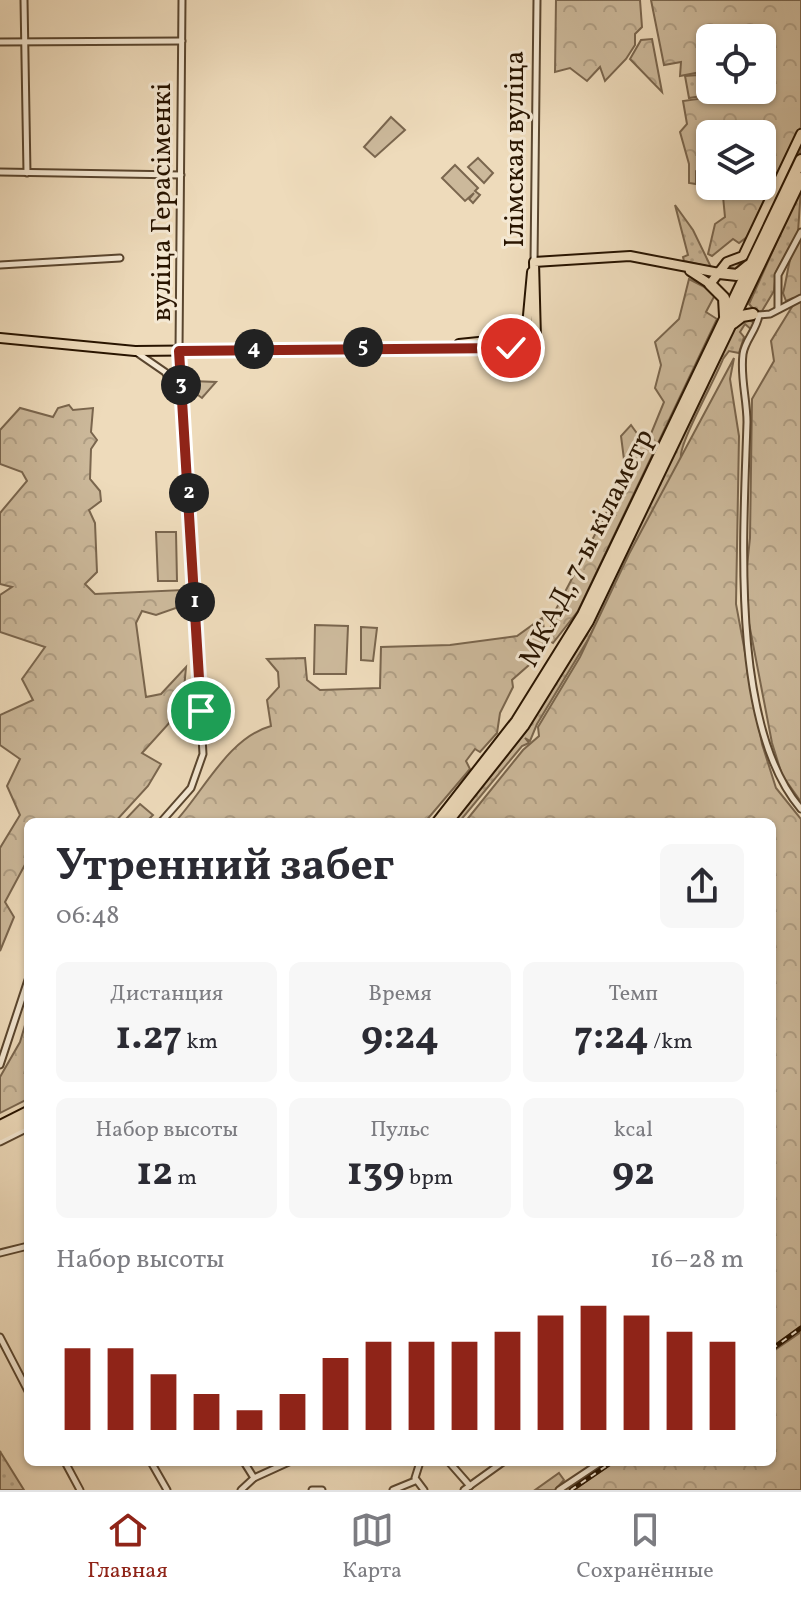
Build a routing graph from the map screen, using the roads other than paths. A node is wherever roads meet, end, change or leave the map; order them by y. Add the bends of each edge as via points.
1 (24, 0) edge
2 (182, 0) edge
3 (537, 0) edge
4 (26, 41) junction
5 (182, 41) junction
6 (0, 42) edge
7 (801, 134) edge
8 (801, 160) edge
9 (0, 172) edge
10 (27, 173) junction
11 (181, 175) junction
12 (801, 178) edge
13 (801, 232) edge
14 (120, 258) dead end
15 (755, 259) junction
16 (534, 264) junction
17 (0, 265) edge
18 (686, 269) junction
19 (719, 273) junction
20 (710, 284) junction
21 (746, 294) junction
22 (801, 298) edge
23 (778, 309) junction
24 (756, 315) junction
25 (727, 324) junction
26 (1, 340) edge
27 (135, 351) junction
28 (179, 351) junction
29 (708, 364) junction
30 (183, 405) junction
31 (801, 809) edge
32 (165, 818) edge
33 (441, 818) edge
34 (450, 818) edge
35 (24, 992) edge
36 (0, 1065) edge
37 (24, 1114) edge
38 (24, 1123) edge
39 (0, 1126) edge
40 (24, 1130) edge
41 (0, 1135) edge
42 (0, 1142) edge
43 (24, 1247) edge
44 (0, 1253) edge
45 (0, 1337) edge
46 (24, 1383) edge
47 (67, 1466) edge
48 (153, 1466) edge
49 (246, 1466) edge
50 (280, 1466) edge
51 (419, 1466) edge
52 (452, 1466) edge
53 (497, 1466) edge
54 (595, 1466) edge
55 (254, 1478) junction
56 (415, 1481) junction
57 (467, 1488) edge
58 (80, 1490) edge
59 (167, 1490) edge
60 (241, 1490) edge
61 (312, 1490) edge
62 (322, 1490) edge
63 (393, 1490) edge
64 (424, 1490) edge
65 (559, 1490) edge

1 - 4 street
2 - 5 street, вуліца Герасіменкі
3 - 16 street, Ілімская вуліца
4 - 5 street
4 - 6 street
4 - 10 street
5 - 11 street, вуліца Герасіменкі
7 - 19 main road via 746,252
8 - 15 highway
9 - 10 street
10 - 11 street
11 - 28 street, вуліца Герасіменкі
12 - 21 highway
13 - 23 street via 778,275
14 - 17 street
15 - 19 highway via 737,275
15 - 25 highway
16 - 18 main road via 630,256
16 - 28 main road, Ілімская вуліца via 532,347
18 - 19 main road
18 - 20 main road
19 - 20 main road
20 - 25 highway via 725,302
21 - 24 highway via 744,305
21 - 25 highway
22 - 23 street
23 - 24 street
24 - 25 highway
24 - 31 street via 743,352 743,607 765,737 779,781
25 - 29 highway
26 - 27 main road
27 - 28 main road
27 - 30 street via 165,372
28 - 30 street, вуліца Герасіменкі
29 - 33 highway, МКАД, 7-ы кіламетр via 567,644 508,734
29 - 34 highway, МКАД, 7-ы кіламетр via 577,642 523,726
30 - 32 street, вуліца Герасіменкі via 203,754 191,788
35 - 36 street
37 - 39 highway
38 - 41 highway
40 - 42 street
43 - 44 street
45 - 46 street
47 - 58 street
48 - 59 street
49 - 55 street
50 - 55 street
51 - 56 street
52 - 57 street
53 - 57 street
54 - 65 street
55 - 60 street
56 - 63 street
56 - 64 street
61 - 62 street

